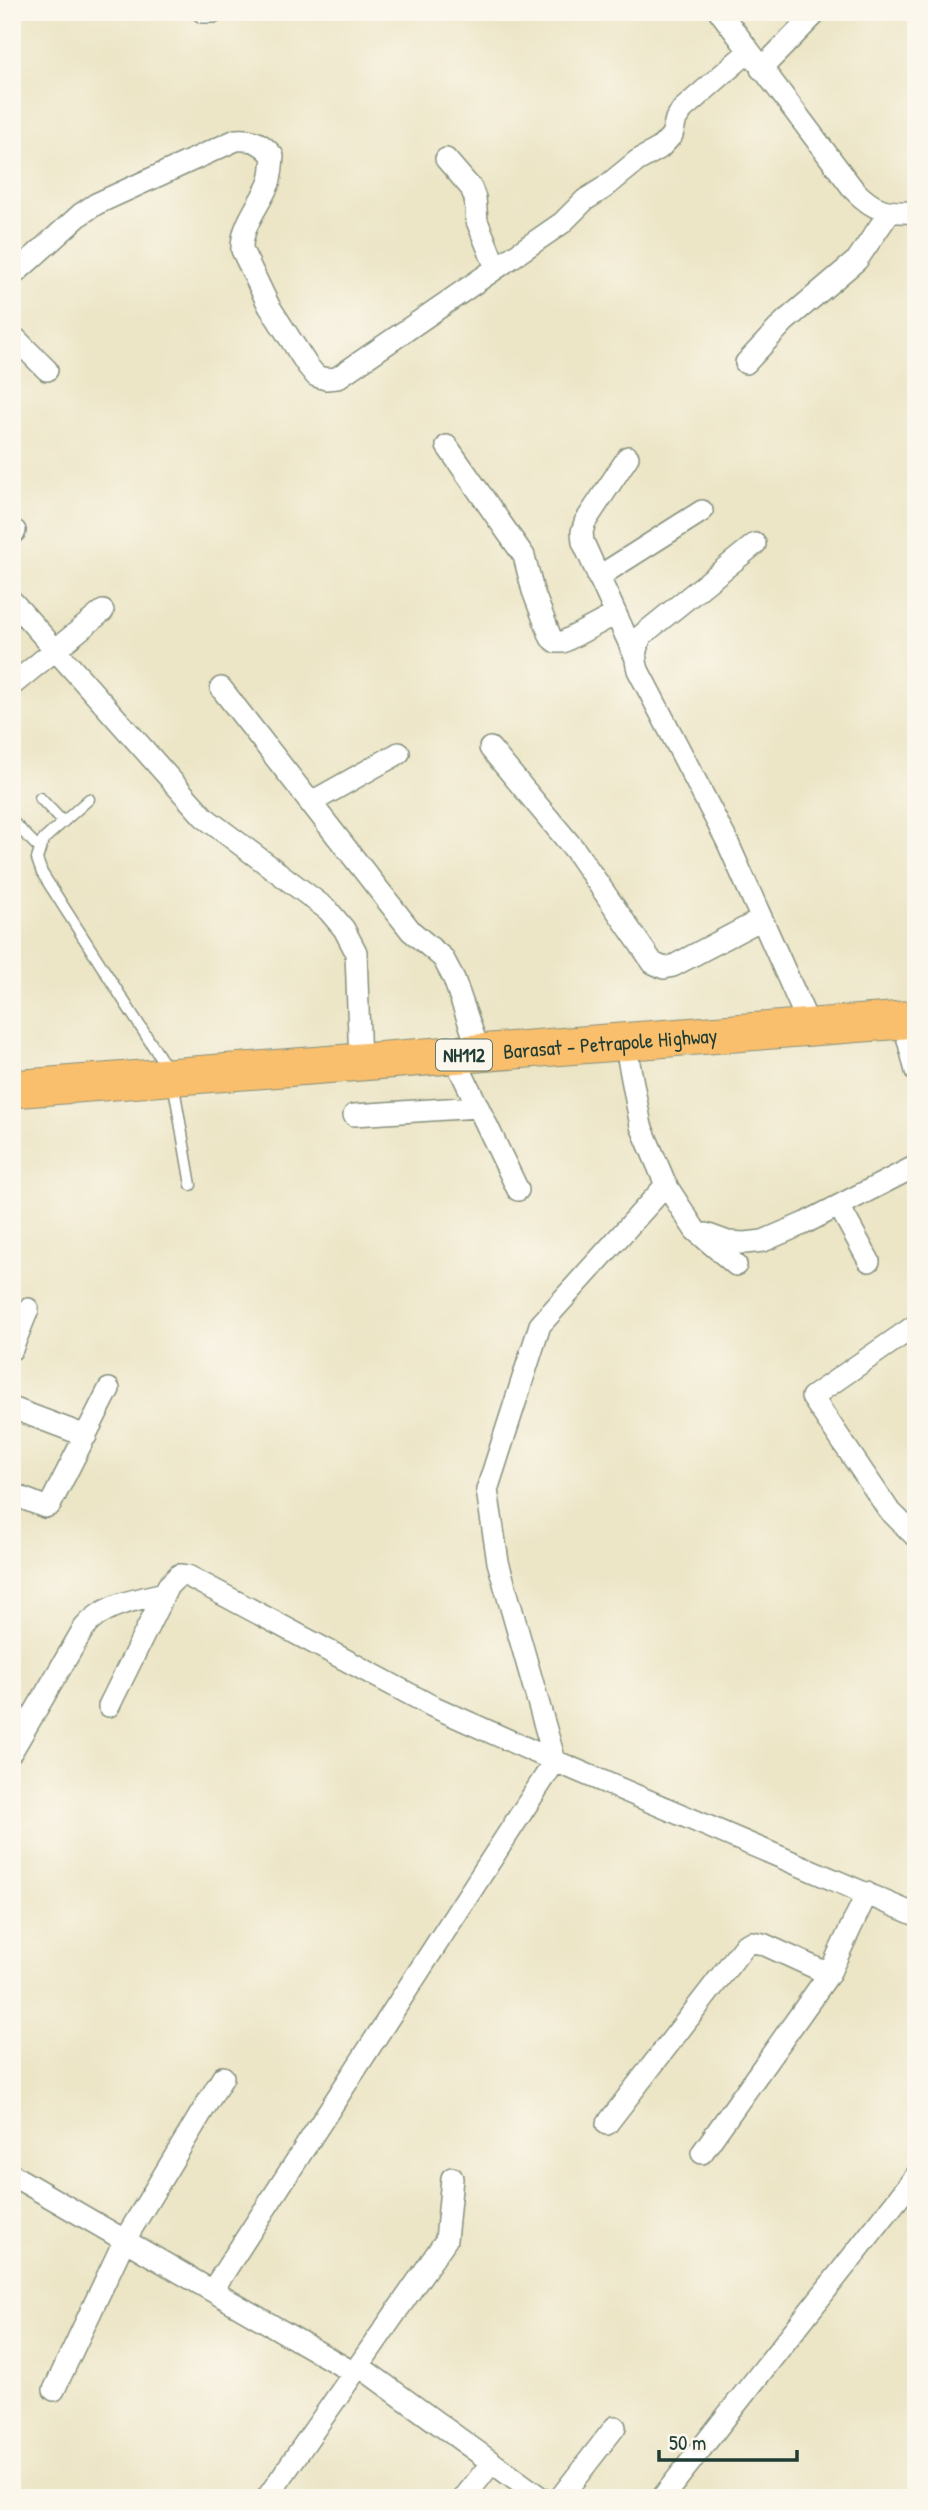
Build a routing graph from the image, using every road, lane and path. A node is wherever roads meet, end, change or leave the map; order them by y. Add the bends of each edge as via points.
1 (203, 12) edge
2 (214, 12) edge
3 (720, 12) edge
4 (817, 12) edge
5 (755, 60) junction
6 (446, 159) dead end
7 (916, 212) edge
8 (889, 213) junction
9 (496, 268) junction
10 (12, 276) edge
11 (12, 335) edge
12 (746, 363) dead end
13 (47, 370) dead end
14 (447, 446) dead end
15 (628, 457) dead end
16 (702, 511) dead end
17 (754, 544) dead end
18 (598, 577) junction
19 (12, 601) edge
20 (103, 611) dead end
21 (616, 614) junction
22 (55, 651) junction
23 (635, 656) junction
24 (12, 685) edge
25 (221, 688) dead end
26 (490, 748) dead end
27 (399, 752) dead end
28 (40, 798) dead end
29 (89, 799) dead end
30 (310, 803) junction
31 (12, 821) edge
32 (62, 821) junction
33 (39, 848) junction
34 (762, 919) junction
35 (909, 1020) edge
36 (810, 1027) junction
37 (625, 1042) junction
38 (466, 1055) junction
39 (360, 1063) junction
40 (916, 1071) edge
41 (172, 1076) junction
42 (12, 1089) edge
43 (478, 1107) junction
44 (354, 1115) dead end
45 (916, 1166) edge
46 (191, 1185) dead end
47 (666, 1185) junction
48 (518, 1190) dead end
49 (839, 1206) junction
50 (695, 1230) junction
51 (869, 1261) dead end
52 (736, 1265) dead end
53 (28, 1308) dead end
54 (916, 1325) edge
55 (12, 1349) edge
56 (109, 1389) dead end
57 (12, 1408) edge
58 (86, 1436) junction
59 (13, 1496) edge
60 (916, 1537) edge
61 (164, 1593) junction
62 (108, 1706) dead end
63 (12, 1751) edge
64 (555, 1761) junction
65 (867, 1894) junction
66 (914, 1912) edge
67 (829, 1974) junction
68 (223, 2077) dead end
69 (607, 2124) dead end
70 (702, 2153) dead end
71 (12, 2175) edge
72 (916, 2176) edge
73 (452, 2178) dead end
74 (124, 2241) junction
75 (212, 2291) junction
76 (356, 2370) junction
77 (54, 2390) dead end
78 (615, 2427) dead end
79 (492, 2462) junction
80 (267, 2498) edge
81 (464, 2498) edge
82 (541, 2498) edge
83 (560, 2498) edge
84 (662, 2498) edge

1 - 2 street
3 - 5 street
4 - 5 street
5 - 8 street via 854,190
5 - 9 street via 683,109 672,135 660,148 637,160 562,223
6 - 9 street via 471,188 477,221
7 - 8 street
8 - 12 street via 857,260 784,322
9 - 10 street via 337,378 316,376 269,306 242,250 245,230 270,181 273,156 252,139 236,140 96,204
11 - 13 street
14 - 21 street via 524,556 551,638 563,642
15 - 18 street via 582,532
16 - 18 street
17 - 23 street via 642,635
18 - 21 street
19 - 22 street
20 - 22 street
21 - 23 street
22 - 24 street
22 - 39 street via 204,817 328,910 344,929 356,952
23 - 34 street
25 - 30 street
26 - 34 street via 575,850 653,963 673,966
27 - 30 street
28 - 32 lane
29 - 32 lane
30 - 38 street via 411,931 443,958 454,979
31 - 33 lane
32 - 33 lane
33 - 41 lane via 42,873
34 - 36 street
35 - 36 highway, Barasat - Petrapole Highway / NH112
35 - 40 street
36 - 37 highway, Barasat - Petrapole Highway / NH112
37 - 38 highway, Barasat - Petrapole Highway / NH112
37 - 47 street via 641,1126
38 - 39 highway, Barasat - Petrapole Highway / NH112
38 - 43 street
39 - 41 highway, Barasat - Petrapole Highway / NH112
41 - 42 highway, Barasat - Petrapole Highway / NH112
41 - 46 lane
43 - 44 street
43 - 48 street
45 - 49 street
47 - 50 street
47 - 64 street via 540,1325 487,1490 498,1562
49 - 50 street via 763,1241 746,1244
49 - 51 street
50 - 52 street
53 - 55 street
54 - 60 street via 812,1397 888,1509
56 - 58 street
57 - 58 street
58 - 59 street via 50,1505
61 - 62 street
61 - 63 street via 103,1609 93,1617
61 - 64 street via 172,1579 188,1576 432,1706
64 - 65 street
64 - 75 street
65 - 66 street
65 - 67 street
67 - 69 street via 763,1944 745,1945
67 - 70 street
68 - 74 street
71 - 74 street
72 - 84 street
73 - 76 street via 446,2240
74 - 75 street
74 - 77 street
75 - 76 street
76 - 79 street
76 - 80 street
78 - 83 street
79 - 81 street
79 - 82 street

